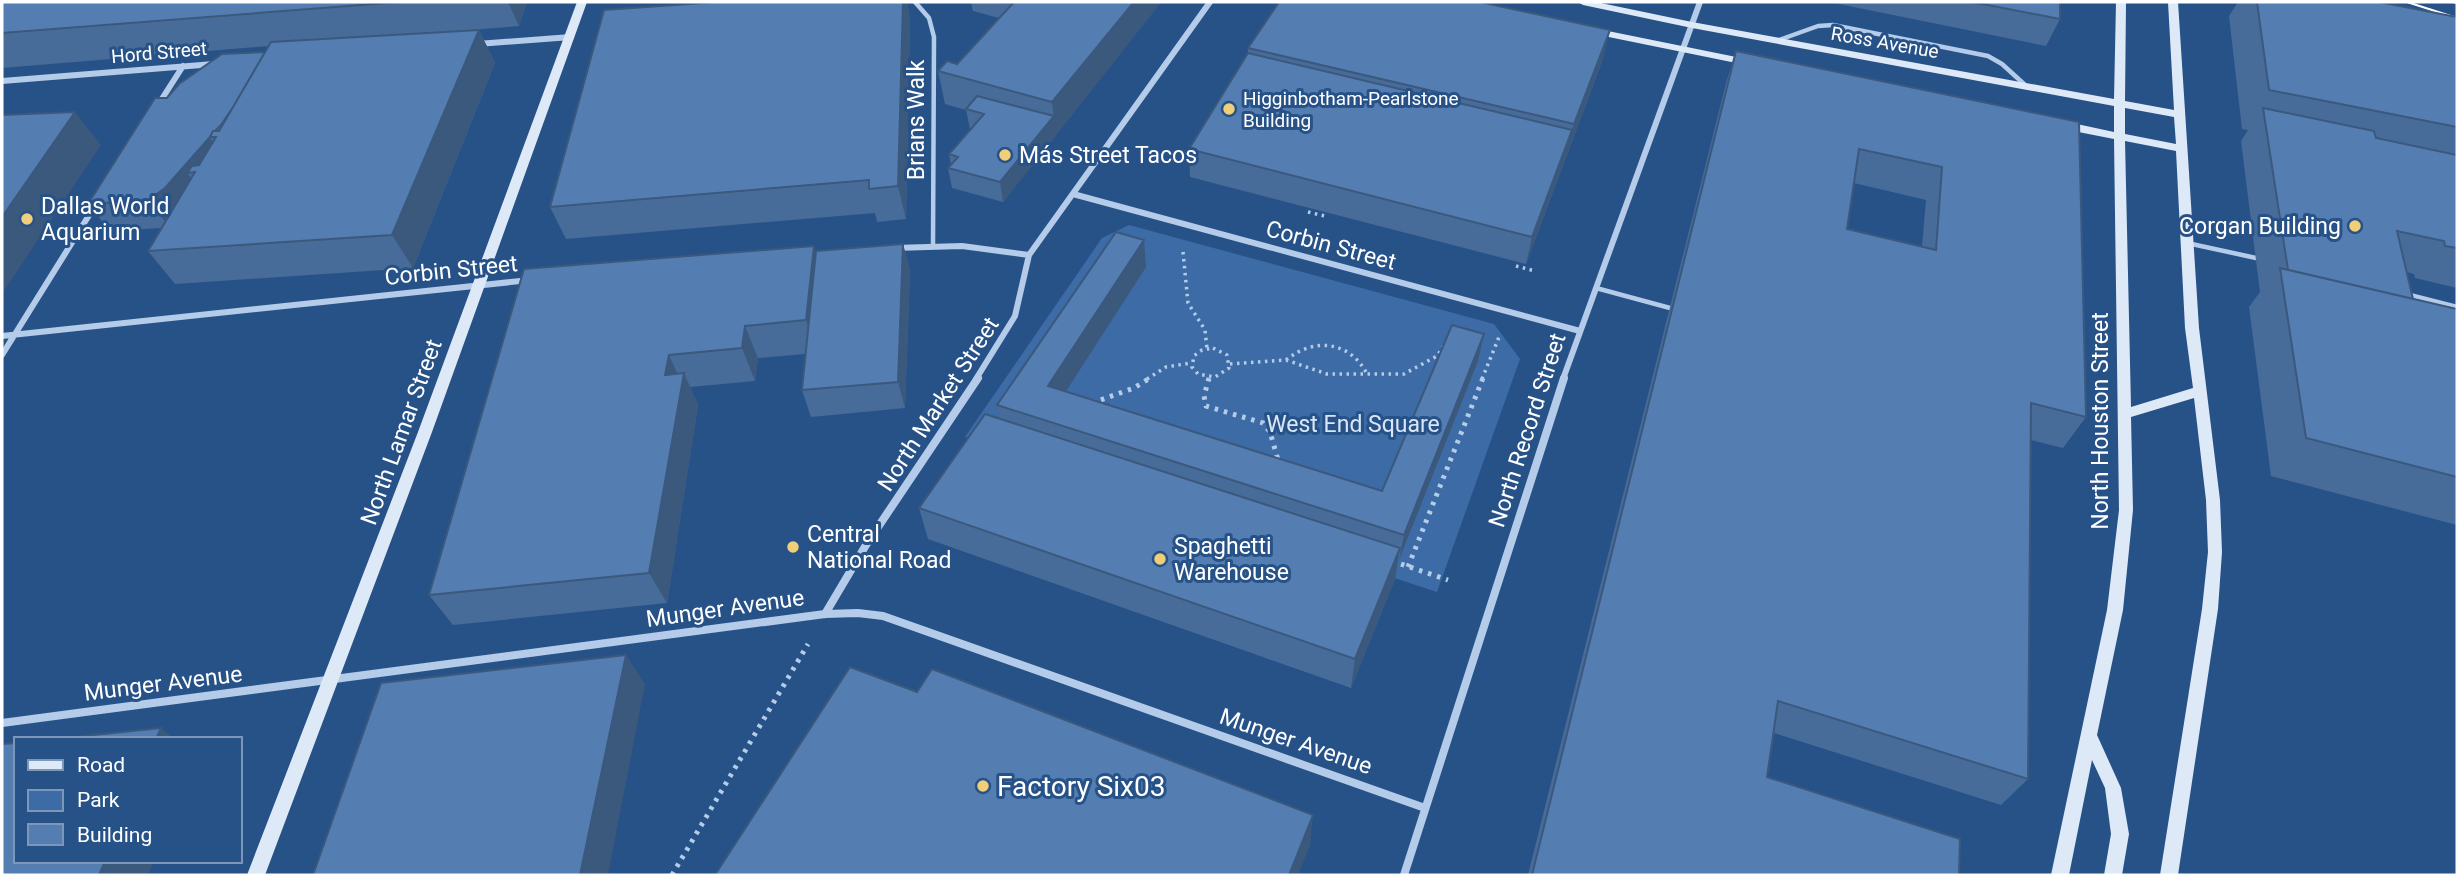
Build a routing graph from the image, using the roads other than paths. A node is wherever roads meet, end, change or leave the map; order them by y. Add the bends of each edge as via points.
1 (582, 2) edge
2 (915, 2) edge
3 (1210, 2) edge
4 (1583, 2) edge
5 (1700, 2) edge
6 (2121, 2) edge
7 (2173, 2) edge
8 (1692, 24) junction
9 (1580, 28) edge
10 (571, 37) junction
11 (1779, 40) junction
12 (472, 44) edge
13 (1683, 49) junction
14 (225, 63) edge
15 (1765, 65) edge
16 (183, 66) junction
17 (2, 81) edge
18 (2024, 84) junction
19 (2120, 102) junction
20 (153, 114) edge
21 (2181, 115) junction
22 (2050, 122) edge
23 (2120, 136) junction
24 (2182, 149) junction
25 (1073, 194) junction
26 (102, 195) edge
27 (2187, 243) junction
28 (933, 244) junction
29 (879, 249) edge
30 (1029, 254) junction
31 (2256, 258) dead end
32 (540, 279) edge
33 (478, 285) junction
34 (1596, 288) junction
35 (2398, 293) edge
36 (1670, 307) edge
37 (2457, 307) edge
38 (1580, 331) junction
39 (15, 334) junction
40 (2, 336) edge
41 (2, 355) edge
42 (2201, 391) junction
43 (2124, 414) junction
44 (825, 614) junction
45 (331, 679) junction
46 (2, 723) edge
47 (2090, 737) junction
48 (1425, 808) junction
49 (256, 875) edge
50 (1404, 875) edge
51 (2060, 875) edge
52 (2113, 875) edge
53 (2169, 875) edge

1 - 10 main road, North Lamar Street
2 - 28 lane, Brians Walk via 929,18 934,37
3 - 25 street, North Market Street
4 - 8 main road, Ross Avenue
5 - 8 street, North Record Street
6 - 19 main road, North Houston Street
7 - 21 main road
8 - 11 main road, Ross Avenue
8 - 13 street, North Record Street
9 - 13 main road
10 - 12 street
10 - 33 main road, North Lamar Street
11 - 18 main road, Ross Avenue
11 - 18 lane via 1833,25 1988,56
13 - 15 main road
13 - 34 street, North Record Street
14 - 16 street, Hord Street
16 - 17 street, Hord Street
16 - 20 street
18 - 19 main road, Ross Avenue
19 - 21 main road, Ross Avenue
19 - 23 main road, North Houston Street
21 - 24 main road
22 - 23 main road
23 - 24 main road
23 - 43 main road, North Houston Street
24 - 27 main road
25 - 30 street, North Market Street
25 - 38 street, Corbin Street
26 - 39 street
27 - 31 lane
27 - 42 main road
28 - 29 street
28 - 30 street via 986,245
30 - 44 street, North Market Street via 1015,316 1004,338
32 - 33 street, Corbin Street
33 - 39 street, Corbin Street
33 - 45 main road, North Lamar Street
34 - 36 lane
34 - 38 street, North Record Street
35 - 37 lane
38 - 48 street, North Record Street
39 - 40 street, Corbin Street
39 - 41 street
42 - 43 main road
42 - 53 main road via 2215,552
43 - 47 main road, North Houston Street via 2126,510 2115,610
44 - 45 street, Munger Avenue
44 - 48 street, Munger Avenue via 883,616
45 - 46 street, Munger Avenue
45 - 49 main road, North Lamar Street
47 - 51 main road, North Houston Street
47 - 52 main road via 2113,788 2120,834
48 - 50 street, North Record Street

